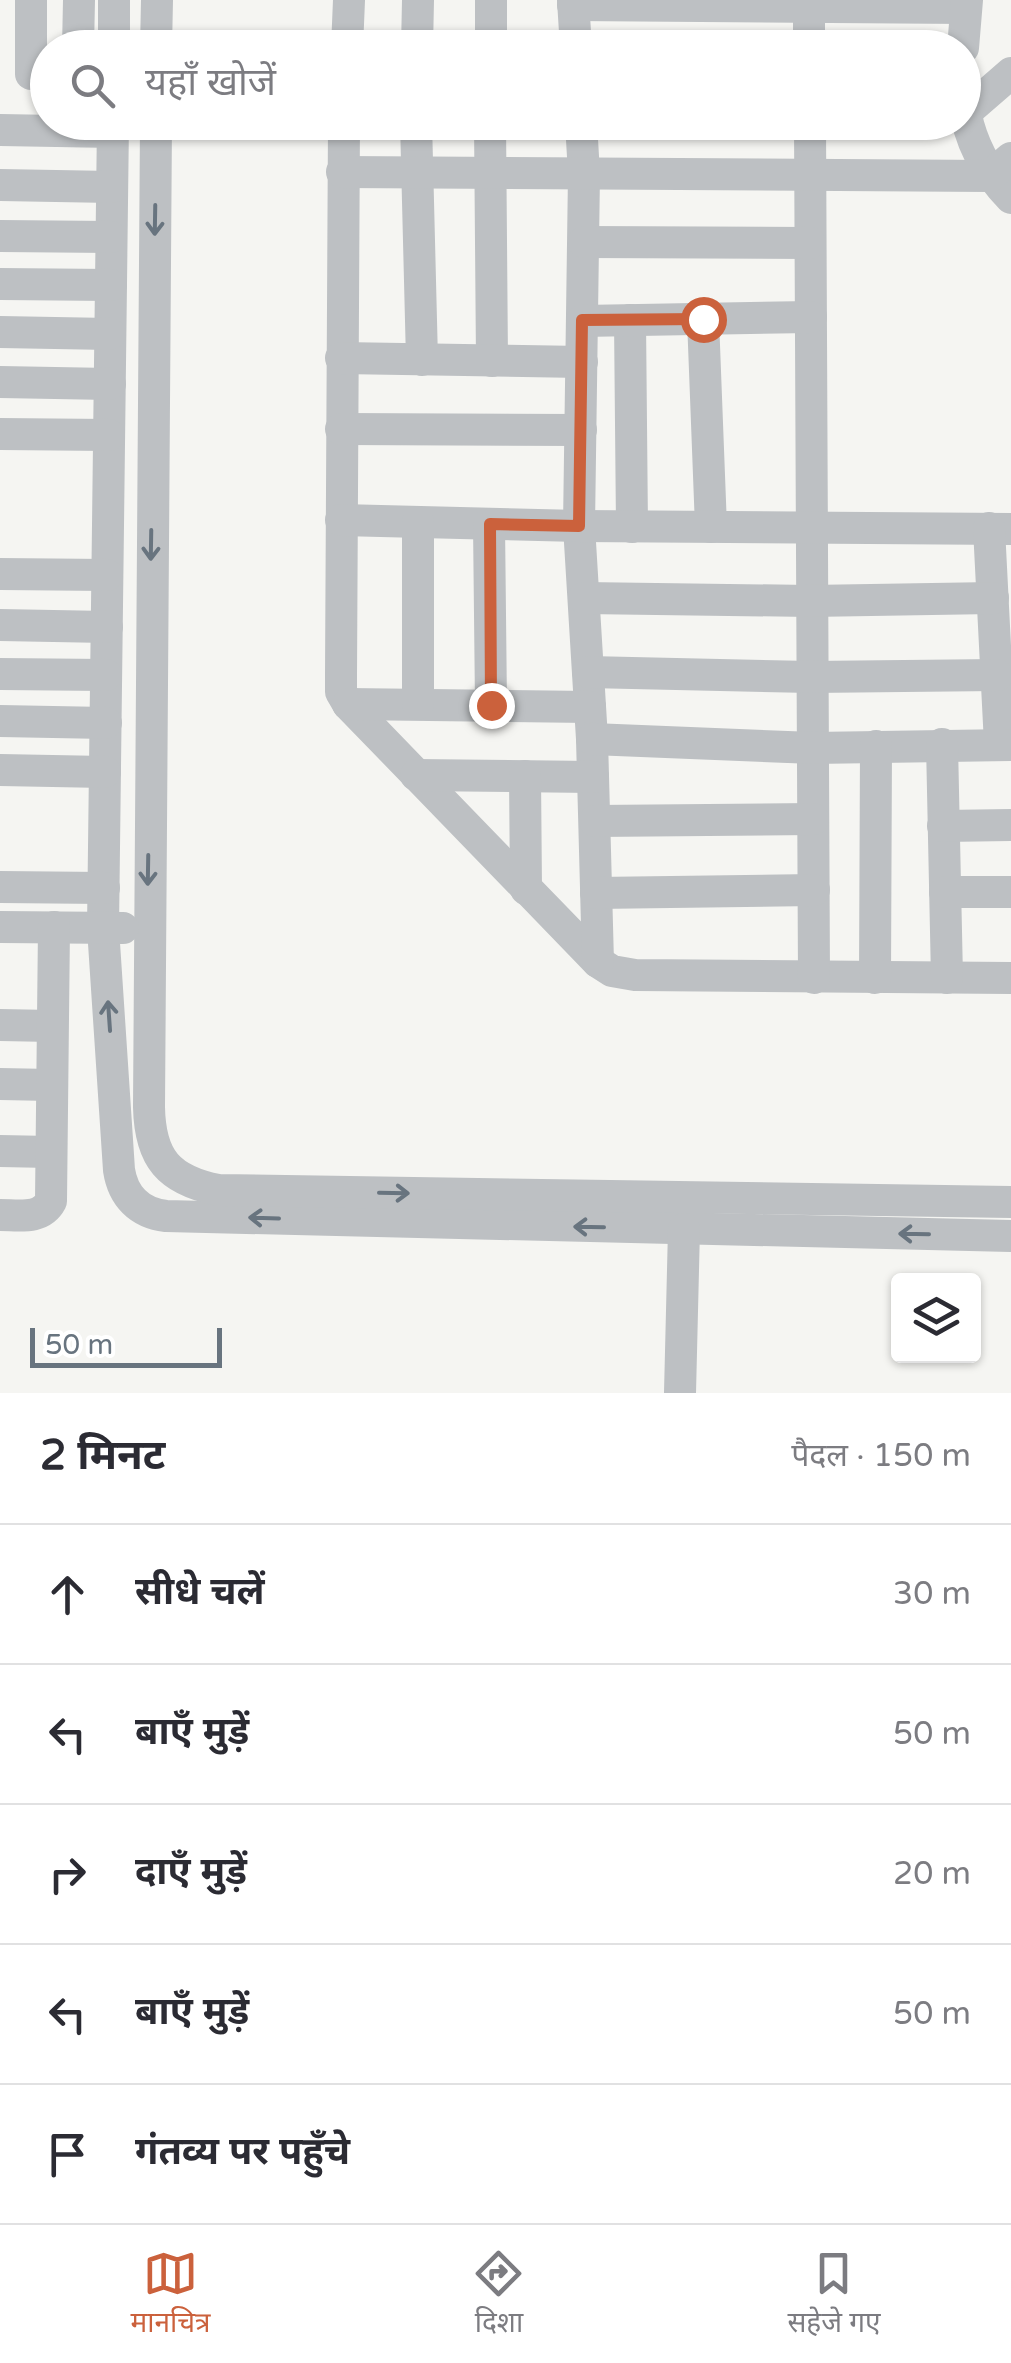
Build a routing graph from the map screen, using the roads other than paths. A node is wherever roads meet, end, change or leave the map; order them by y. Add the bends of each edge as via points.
1 (31, 0) edge
2 (79, 0) edge
3 (114, 0) edge
4 (157, 0) edge
5 (349, 0) edge
6 (418, 0) edge
7 (491, 0) edge
8 (573, 3) edge
9 (632, 3) edge
10 (701, 3) edge
11 (883, 3) edge
12 (809, 4) edge
13 (967, 4) edge
14 (78, 30) edge
15 (114, 30) edge
16 (156, 30) edge
17 (348, 30) edge
18 (417, 30) edge
19 (490, 30) edge
20 (575, 30) edge
21 (809, 30) edge
22 (965, 30) edge
23 (1011, 73) edge
24 (26, 74) edge
25 (981, 95) edge
26 (30, 129) edge
27 (0, 130) edge
28 (981, 137) edge
29 (113, 140) edge
30 (156, 140) edge
31 (343, 140) edge
32 (416, 140) edge
33 (490, 140) edge
34 (582, 140) edge
35 (810, 140) edge
36 (342, 172) junction
37 (415, 172) junction
38 (490, 173) junction
39 (584, 174) junction
40 (810, 175) junction
41 (1004, 177) edge
42 (0, 185) edge
43 (112, 186) junction
44 (0, 236) edge
45 (112, 237) junction
46 (584, 242) junction
47 (810, 243) junction
48 (0, 284) edge
49 (111, 285) junction
50 (810, 317) junction
51 (703, 319) junction
52 (582, 320) junction
53 (630, 320) junction
54 (0, 332) edge
55 (110, 334) junction
56 (342, 358) junction
57 (422, 360) junction
58 (492, 361) junction
59 (582, 362) junction
60 (0, 382) edge
61 (110, 384) junction
62 (342, 429) junction
63 (580, 430) junction
64 (0, 434) edge
65 (109, 435) junction
66 (342, 520) junction
67 (418, 522) junction
68 (490, 524) junction
69 (579, 526) junction
70 (632, 527) junction
71 (711, 527) junction
72 (812, 528) junction
73 (1000, 528) edge
74 (0, 574) edge
75 (107, 575) junction
76 (584, 598) junction
77 (993, 598) junction
78 (810, 601) junction
79 (0, 625) edge
80 (106, 627) junction
81 (588, 672) junction
82 (0, 674) edge
83 (106, 675) junction
84 (997, 675) junction
85 (810, 676) junction
86 (348, 704) junction
87 (418, 704) junction
88 (491, 705) junction
89 (0, 721) edge
90 (106, 723) junction
91 (591, 723) junction
92 (942, 744) junction
93 (1006, 744) edge
94 (876, 746) junction
95 (813, 748) junction
96 (0, 770) edge
97 (105, 772) junction
98 (416, 775) junction
99 (525, 776) junction
100 (594, 777) junction
101 (813, 819) junction
102 (594, 821) junction
103 (1011, 825) edge
104 (943, 826) junction
105 (0, 887) edge
106 (104, 888) junction
107 (526, 889) junction
108 (814, 890) junction
109 (596, 892) junction
110 (945, 892) junction
111 (1011, 892) edge
112 (0, 927) edge
113 (54, 928) junction
114 (103, 928) junction
115 (148, 929) junction
116 (598, 962) junction
117 (814, 978) junction
118 (875, 978) junction
119 (947, 978) junction
120 (1011, 978) edge
121 (0, 1025) edge
122 (52, 1026) junction
123 (0, 1084) edge
124 (51, 1085) junction
125 (0, 1151) edge
126 (50, 1152) junction
127 (1011, 1202) edge
128 (0, 1215) edge
129 (684, 1229) junction
130 (1011, 1236) edge
131 (680, 1393) edge

1 - 24 street
2 - 14 street
3 - 15 street
4 - 16 street
5 - 17 street
6 - 18 street
7 - 19 street
8 - 9 street
8 - 20 street
9 - 10 street
10 - 12 street
11 - 12 street
11 - 13 street
12 - 21 street
13 - 22 street
23 - 25 street
26 - 27 street
28 - 41 street
29 - 43 street
30 -> 115 street
31 - 36 street
32 - 37 street
33 - 38 street
34 - 39 street
35 - 40 street
36 - 37 street
36 - 56 street
37 - 38 street
37 - 57 street
38 - 39 street
38 - 58 street
39 - 40 street
39 - 46 street
40 - 41 street
40 - 47 street
42 - 43 street
43 - 45 street
44 - 45 street
45 - 49 street
46 - 47 street
46 - 52 street
47 - 50 street
48 - 49 street
49 - 55 street
50 - 51 street
50 - 72 street
51 - 53 street
51 - 71 street
52 - 53 street
52 - 59 street
53 - 70 street
54 - 55 street
55 - 61 street
56 - 57 street
56 - 62 street
57 - 58 street
58 - 59 street
59 - 63 street
60 - 61 street
61 - 65 street
62 - 63 street
62 - 66 street
63 - 69 street
64 - 65 street
65 - 75 street
66 - 67 street
66 - 86 street via 341,675
67 - 68 street
67 - 87 street
68 - 69 street
68 - 88 street
69 - 70 street
69 - 76 street
70 - 71 street
71 - 72 street
72 - 73 street
72 - 78 street
73 - 77 street
74 - 75 street
75 - 80 street
76 - 78 street
76 - 81 street
77 - 78 street
77 - 84 street
78 - 85 street
79 - 80 street
80 - 83 street
81 - 85 street
81 - 91 street
82 - 83 street
83 - 90 street
84 - 85 street
84 - 93 street
85 - 95 street
86 - 87 street
86 - 98 street
87 - 88 street
88 - 91 street
89 - 90 street
90 - 97 street
91 - 95 street
91 - 100 street
92 - 93 street
92 - 94 street
92 - 104 street
94 - 95 street
94 - 118 street
95 - 101 street
96 - 97 street
97 - 106 street
98 - 99 street
98 - 107 street
99 - 100 street
99 - 107 street
100 - 102 street
101 - 102 street
101 - 108 street
102 - 109 street
103 - 104 street
104 - 110 street
105 - 106 street
106 - 114 street
107 - 116 street
108 - 109 street
108 - 117 street
109 - 116 street
110 - 111 street
110 - 119 street
112 - 113 street
113 - 114 street
113 - 122 street
114 - 115 street
129 -> 114 street via 146,1211 120,1181
115 -> 127 street via 151,1134 166,1166 193,1185
116 - 117 street via 624,974
117 - 118 street
118 - 119 street
119 - 120 street
121 - 122 street
122 - 124 street
123 - 124 street
124 - 126 street
125 - 126 street
126 - 128 street via 46,1210
130 -> 129 street
129 - 131 street

